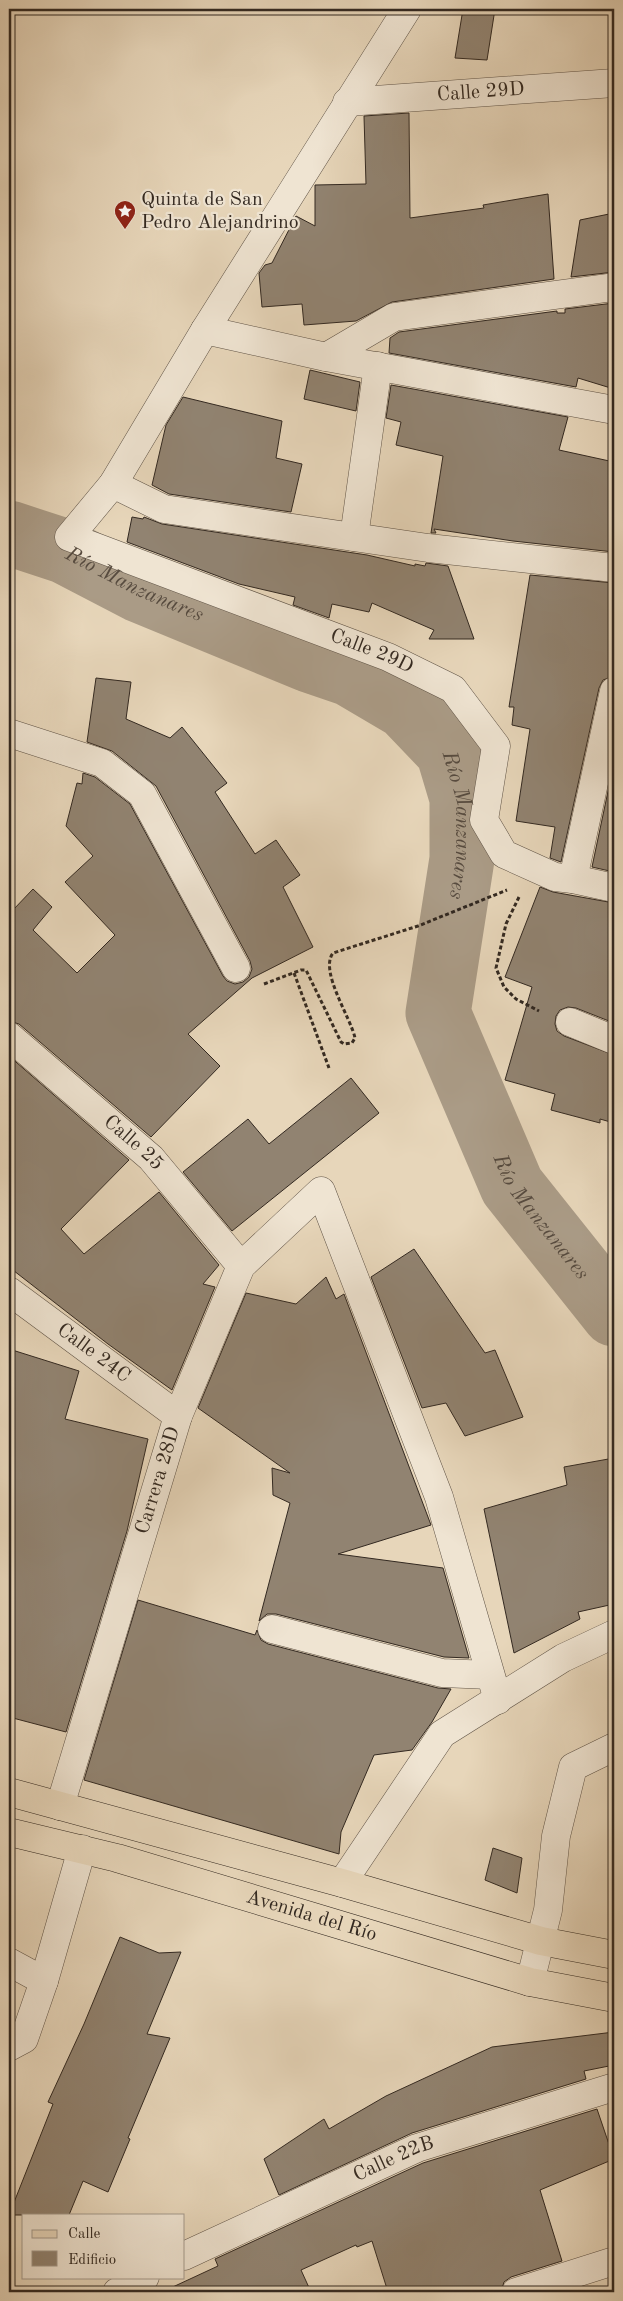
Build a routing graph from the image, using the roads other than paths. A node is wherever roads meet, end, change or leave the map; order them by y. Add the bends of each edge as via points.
1 (406, 9) edge
2 (614, 83) edge
3 (347, 102) junction
4 (614, 287) edge
5 (205, 330) junction
6 (326, 357) junction
7 (378, 366) junction
8 (614, 410) edge
9 (113, 484) junction
10 (354, 537) junction
11 (614, 568) edge
12 (614, 691) edge
13 (9, 733) edge
14 (573, 878) junction
15 (614, 888) edge
16 (236, 968) road end
17 (570, 1022) road end
18 (9, 1036) edge
19 (614, 1040) edge
20 (240, 1266) junction
21 (9, 1292) edge
22 (178, 1416) junction
23 (272, 1628) dead end
24 (614, 1634) edge
25 (494, 1688) junction
26 (614, 1747) edge
27 (9, 1792) edge
28 (60, 1806) junction
29 (9, 1832) edge
30 (82, 1850) junction
31 (342, 1883) junction
32 (541, 1941) junction
33 (614, 1955) edge
34 (9, 1962) edge
35 (44, 1980) junction
36 (530, 1982) junction
37 (614, 1998) edge
38 (9, 2047) edge
39 (614, 2087) edge
40 (185, 2256) edge
41 (614, 2261) edge
42 (143, 2278) edge
43 (118, 2292) edge
44 (516, 2292) edge

1 - 3 street
2 - 3 street, Calle 29D
3 - 5 street
4 - 6 street via 394,318
5 - 6 street
5 - 9 street
6 - 7 street
7 - 8 street
7 - 10 street
9 - 10 street via 164,509
9 - 14 street, Calle 29D via 70,537 388,657 453,689 496,746 484,820 504,854 555,877
10 - 11 street
12 - 14 street
13 - 16 street via 102,763 142,794
14 - 15 street, Calle 29D
17 - 19 street
18 - 20 street, Calle 25 via 151,1158
20 - 22 street, Carrera 28D
20 - 25 street, Carrera 28D via 321,1191 439,1497
21 - 22 street, Calle 24C
22 - 28 street, Carrera 28D
23 - 25 street
24 - 25 street
25 - 31 street via 442,1734
26 - 32 street via 573,1766 556,1836 548,1910
27 - 28 main road, Avenida del Río
28 - 31 main road, Avenida del Río
29 - 30 main road, Avenida del Río
30 - 35 street
30 - 36 main road, Avenida del Río
31 - 32 main road, Avenida del Río
32 - 33 main road, Avenida del Río
32 - 36 street
34 - 35 street
35 - 38 street via 24,2039
36 - 37 main road, Avenida del Río
39 - 40 street, Calle 22B via 417,2148
41 - 44 street
42 - 43 street

